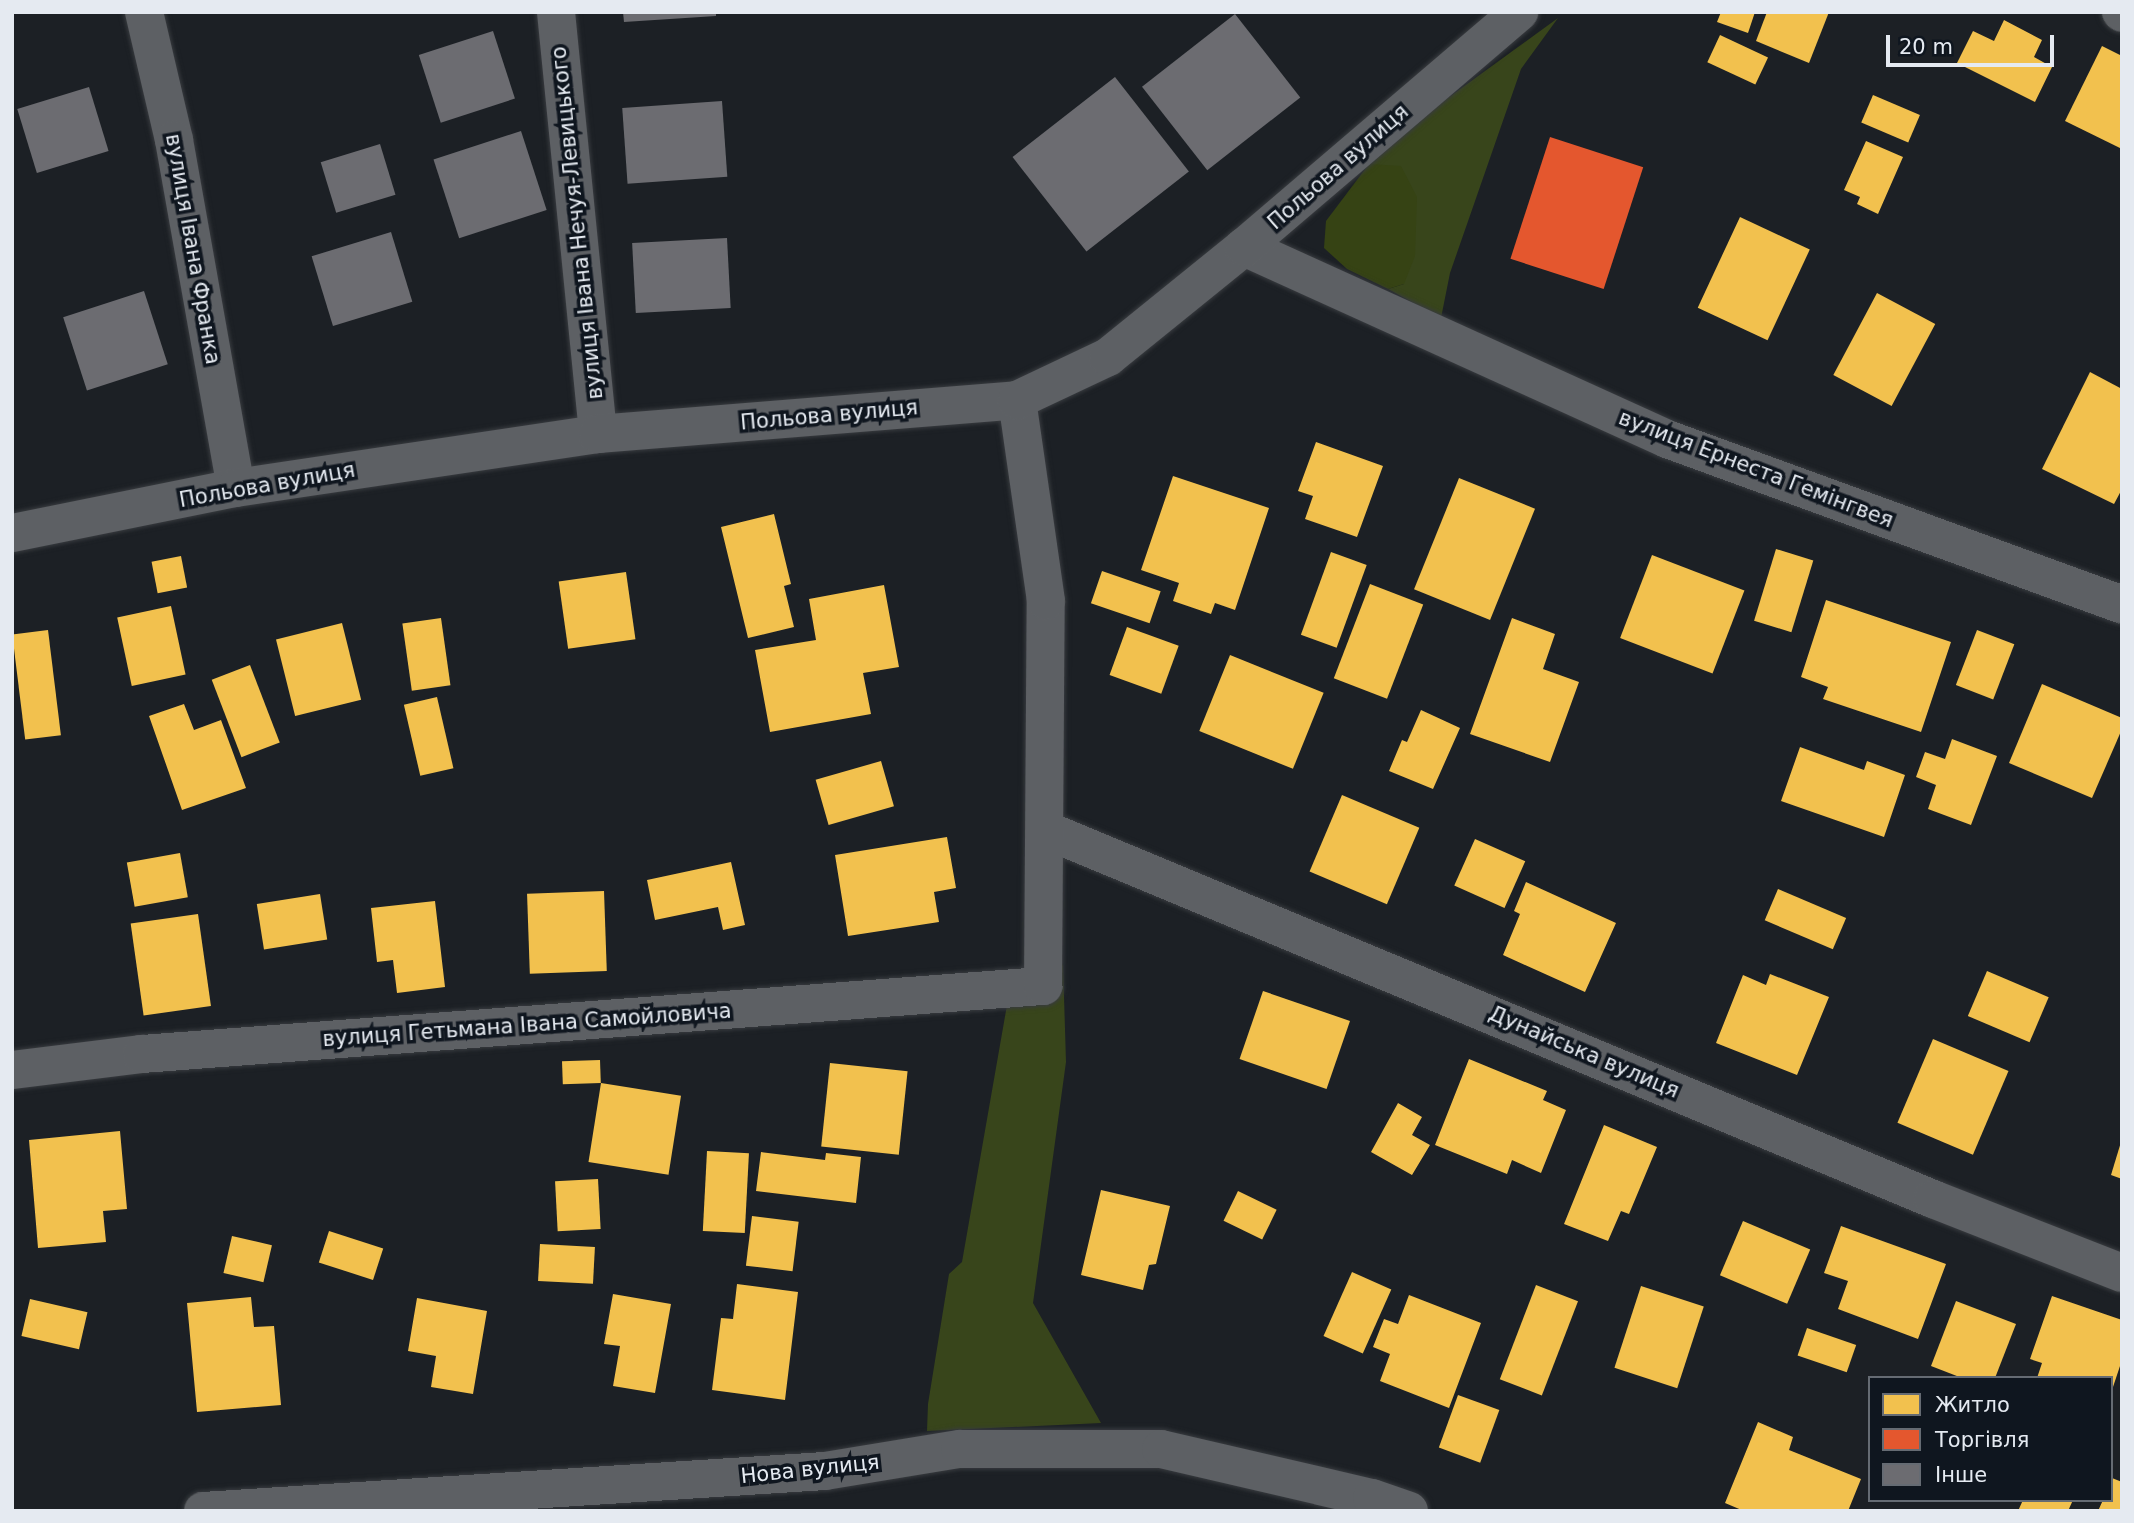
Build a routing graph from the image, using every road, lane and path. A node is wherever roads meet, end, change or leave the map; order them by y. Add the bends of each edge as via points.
1 (144, 12) edge
2 (556, 12) edge
3 (1519, 12) edge
4 (1244, 247) junction
5 (1017, 400) junction
6 (598, 434) junction
7 (236, 488) junction
8 (12, 533) edge
9 (2122, 604) edge
10 (1046, 830) junction
11 (12, 1070) edge
12 (2122, 1273) edge
13 (203, 1511) edge
14 (1409, 1511) edge

1 - 7 street, вулиця Івана Франка via 174,139
2 - 6 street, вулиця Івана Нечуя-Левицького
3 - 4 street, Польова вулиця
4 - 5 street, Польова вулиця via 1108,357
4 - 9 street, вулиця Ернеста Гемінгвея via 1667,439
5 - 6 street, Польова вулиця
5 - 10 street via 1046,601
6 - 7 street, Польова вулиця
7 - 8 street, Польова вулиця
10 - 11 street, вулиця Гетьмана Івана Самойловича via 1043,986 142,1054
10 - 12 street, Дунайська вулиця via 1933,1199
13 - 14 street, Нова вулиця via 825,1471 960,1449 1161,1449 1372,1498

